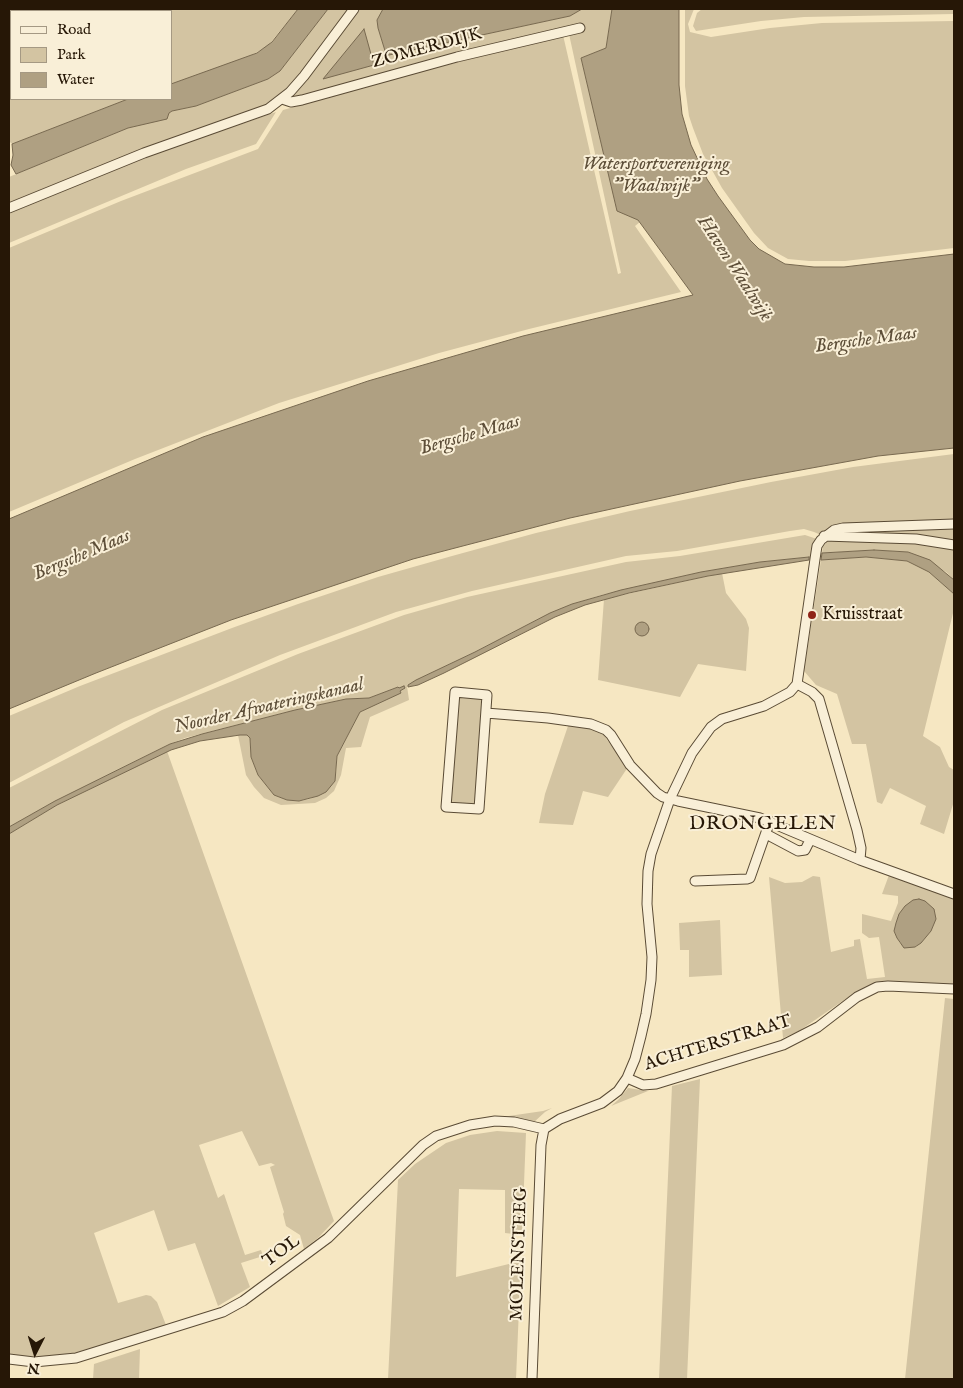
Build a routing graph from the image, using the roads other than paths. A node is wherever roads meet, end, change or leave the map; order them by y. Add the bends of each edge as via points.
1 (354, 9) edge
2 (580, 28) dead end
3 (282, 99) junction
4 (9, 208) edge
5 (954, 524) edge
6 (824, 536) junction
7 (954, 545) edge
8 (797, 684) junction
9 (486, 713) junction
10 (670, 798) junction
11 (770, 821) junction
12 (766, 834) junction
13 (810, 840) junction
14 (860, 860) junction
15 (695, 882) dead end
16 (954, 894) edge
17 (954, 989) edge
18 (627, 1078) junction
19 (544, 1130) junction
20 (9, 1360) edge
21 (532, 1379) edge

1 - 3 street via 304,76
2 - 3 street, ZOMERDIJK via 457,57 302,100 291,102
3 - 4 street via 252,116 144,153
5 - 6 street via 843,528
6 - 7 street via 916,539
6 - 8 street via 818,546
8 - 10 street via 790,692 764,706 722,719 711,727 692,753
8 - 14 street via 819,699 857,830
9 - 9 street via 479,809 446,807 455,692 487,695
9 - 10 street via 548,718 600,727 611,735 630,765 656,793
10 - 11 street
10 - 18 street via 648,871 646,904 652,957 651,980 641,1036
11 - 12 street
11 - 13 street
12 - 13 street via 798,851 805,850
12 - 15 street via 750,878
13 - 14 street
14 - 16 street
17 - 18 street, ACHTERSTRAAT via 877,987 857,997 818,1027 783,1045 656,1084 643,1085
18 - 19 street via 618,1091 602,1102 560,1119
19 - 20 street, TOL via 495,1121 436,1136 328,1238 243,1301 223,1312 76,1358 34,1362
19 - 21 street, MOLENSTEEG

